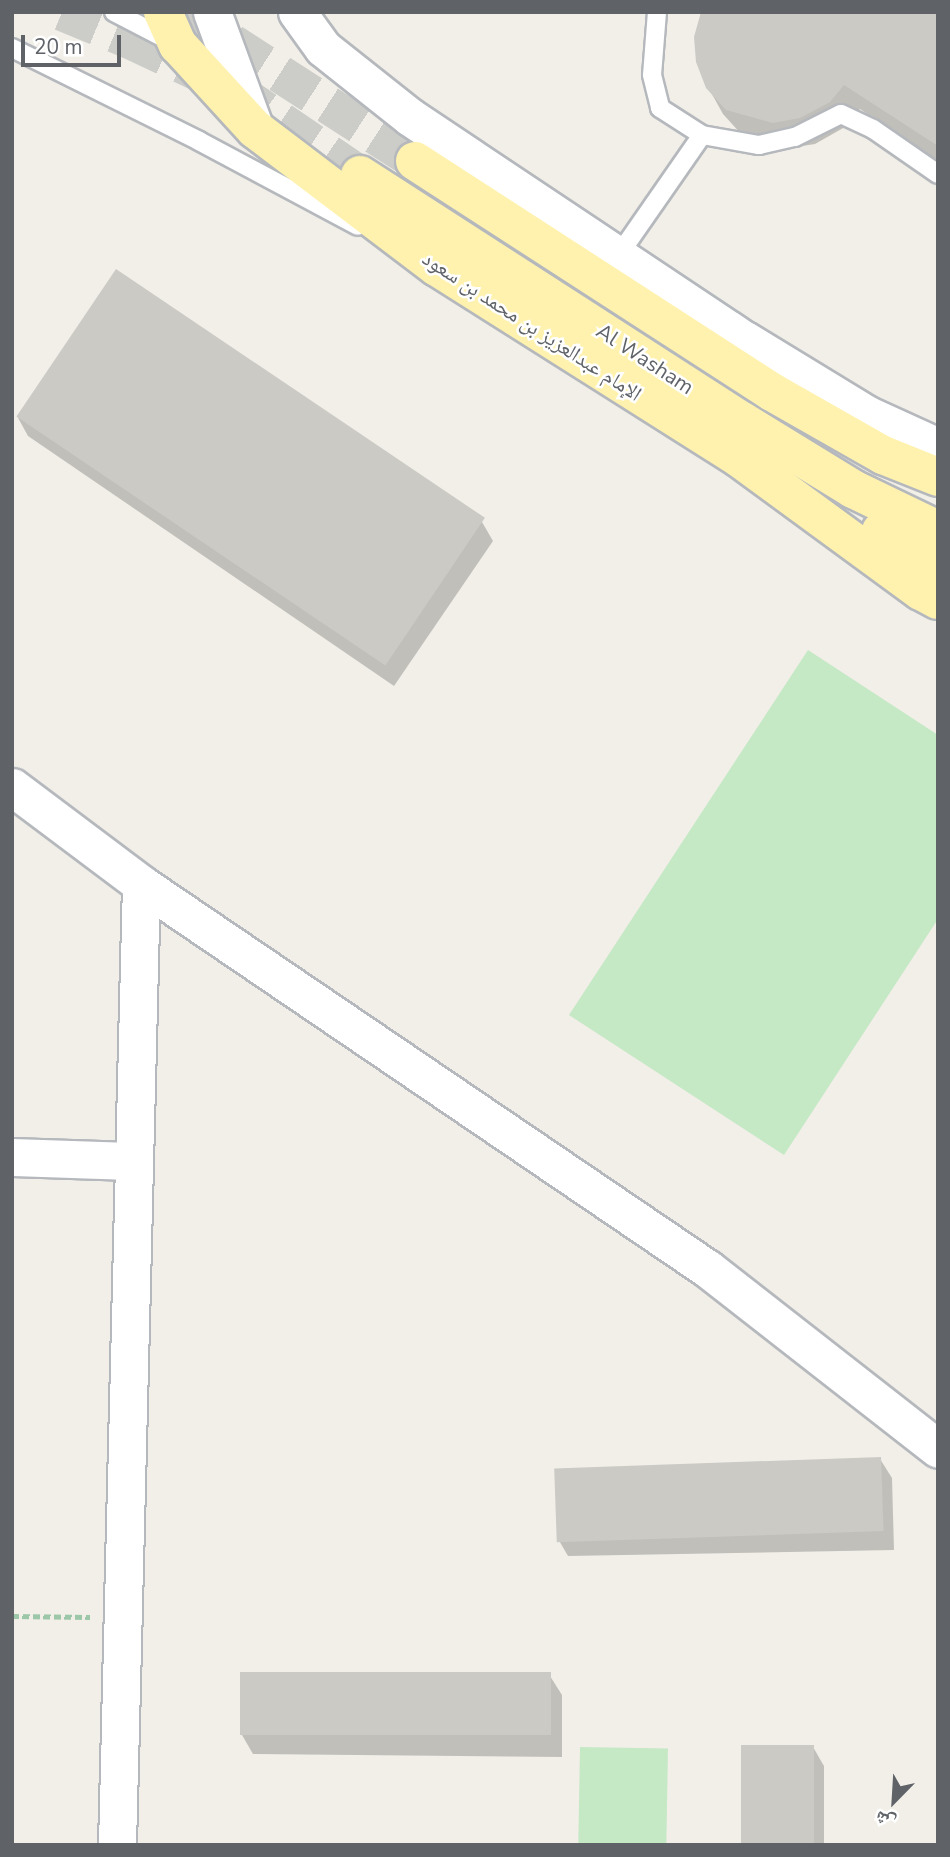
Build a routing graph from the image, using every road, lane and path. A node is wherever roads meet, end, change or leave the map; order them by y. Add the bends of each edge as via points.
1 (114, 12) edge
2 (212, 12) edge
3 (297, 12) edge
4 (657, 12) edge
5 (171, 29) edge
6 (12, 48) edge
7 (255, 129) junction
8 (702, 135) junction
9 (415, 162) tunnel mouth
10 (938, 174) edge
11 (360, 175) tunnel mouth
12 (618, 256) junction
13 (452, 277) junction
14 (938, 447) edge
15 (740, 458) junction
16 (938, 477) edge
17 (938, 530) edge
18 (938, 561) edge
19 (938, 600) edge
20 (12, 787) edge
21 (141, 884) junction
22 (12, 1157) edge
23 (134, 1161) junction
24 (938, 1449) edge
25 (12, 1616) edge
26 (123, 1617) junction
27 (117, 1845) edge

1 - 5 lane
2 - 7 street
3 - 12 street via 323,48 410,117
4 - 8 lane via 652,75 660,108
5 - 7 main road, الإمام عبدالعزيز بن محمد بن سعود
6 - 13 lane via 199,141
7 - 13 main road, الإمام عبدالعزيز بن محمد بن سعود
8 - 10 lane via 759,145 794,137 841,114 873,129
8 - 12 lane
9 - 16 main road, Al Washam via 772,391 883,455
11 - 17 main road, Al Washam via 742,421 853,489
12 - 14 street via 866,414
13 - 15 main road, الإمام عبدالعزيز بن محمد بن سعود
15 - 18 main road
15 - 19 main road, الإمام عبدالعزيز بن محمد بن سعود
20 - 21 street
21 - 23 street
21 - 24 street via 708,1269
22 - 23 street
23 - 26 street
25 - 26 path
26 - 27 street

